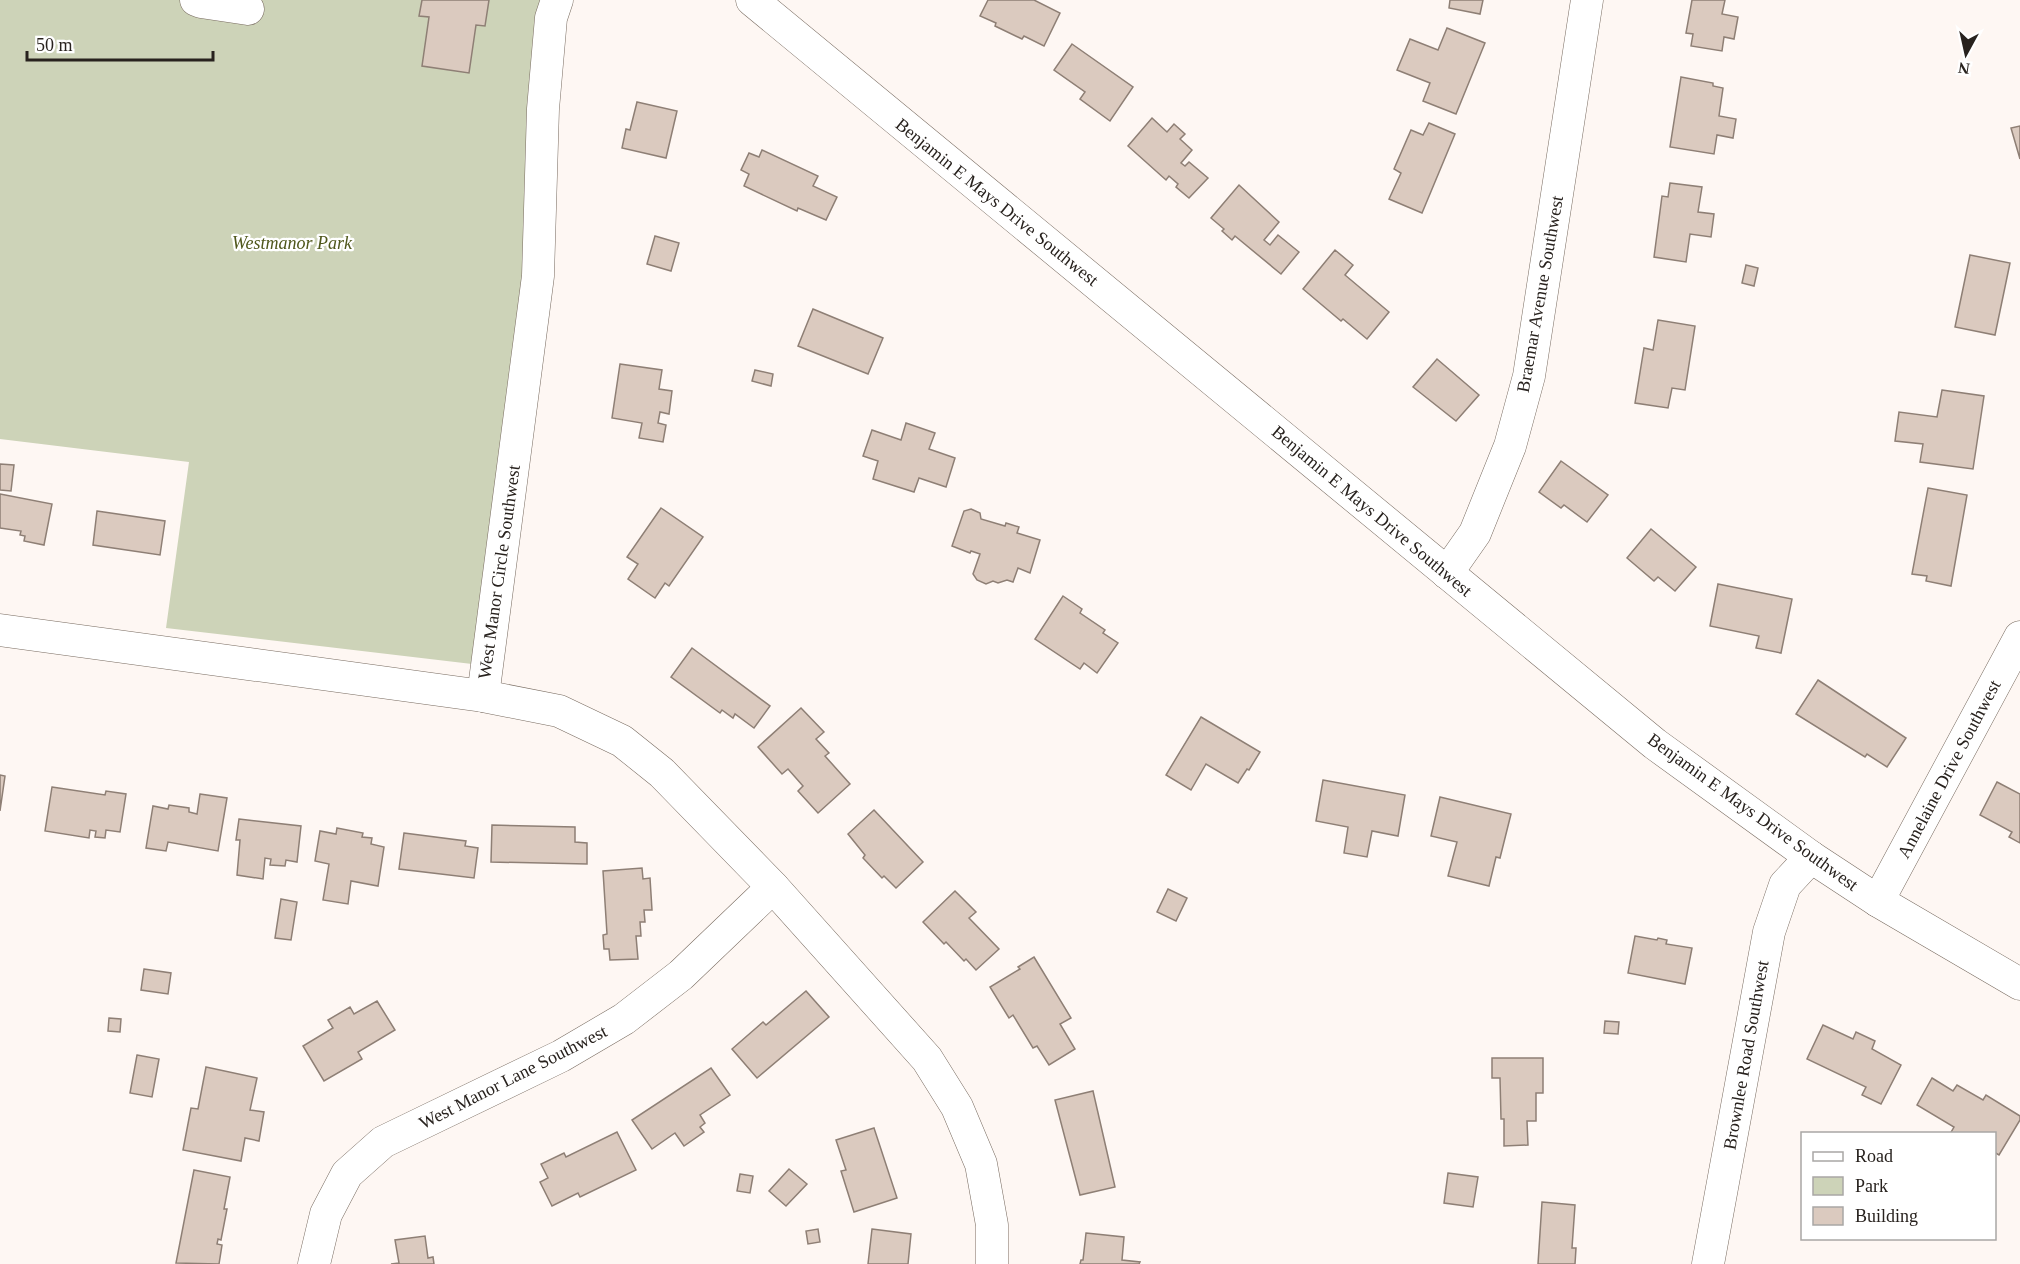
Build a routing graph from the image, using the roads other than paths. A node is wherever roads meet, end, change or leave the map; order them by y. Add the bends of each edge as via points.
1 (196, 0) edge
2 (556, 0) edge
3 (752, 0) edge
4 (1587, 0) edge
5 (248, 9) dead end
6 (1447, 573) junction
7 (0, 630) edge
8 (2020, 637) edge
9 (483, 696) junction
10 (1811, 857) junction
11 (773, 887) junction
12 (1878, 901) junction
13 (2020, 984) edge
14 (314, 1264) edge
15 (992, 1264) edge
16 (1708, 1264) edge

1 - 5 street
2 - 9 street, West Manor Circle Southwest via 543,109 538,276
3 - 6 street, Benjamin E Mays Drive Southwest
4 - 6 street, Braemar Avenue Southwest via 1529,376 1510,446 1475,533
6 - 10 street, Benjamin E Mays Drive Southwest via 1655,744
7 - 9 street, West Manor Circle Southwest
8 - 12 street, Annelaine Drive Southwest
9 - 11 street via 559,711 622,741 662,773
10 - 12 street, Benjamin E Mays Drive Southwest
10 - 16 street, Brownlee Road Southwest via 1785,885 1769,932
11 - 14 street, West Manor Lane Southwest via 681,975 624,1020 561,1056 384,1142 347,1174 326,1214
11 - 15 street via 927,1059 957,1107 981,1164 992,1226
12 - 13 street, Benjamin E Mays Drive Southwest

